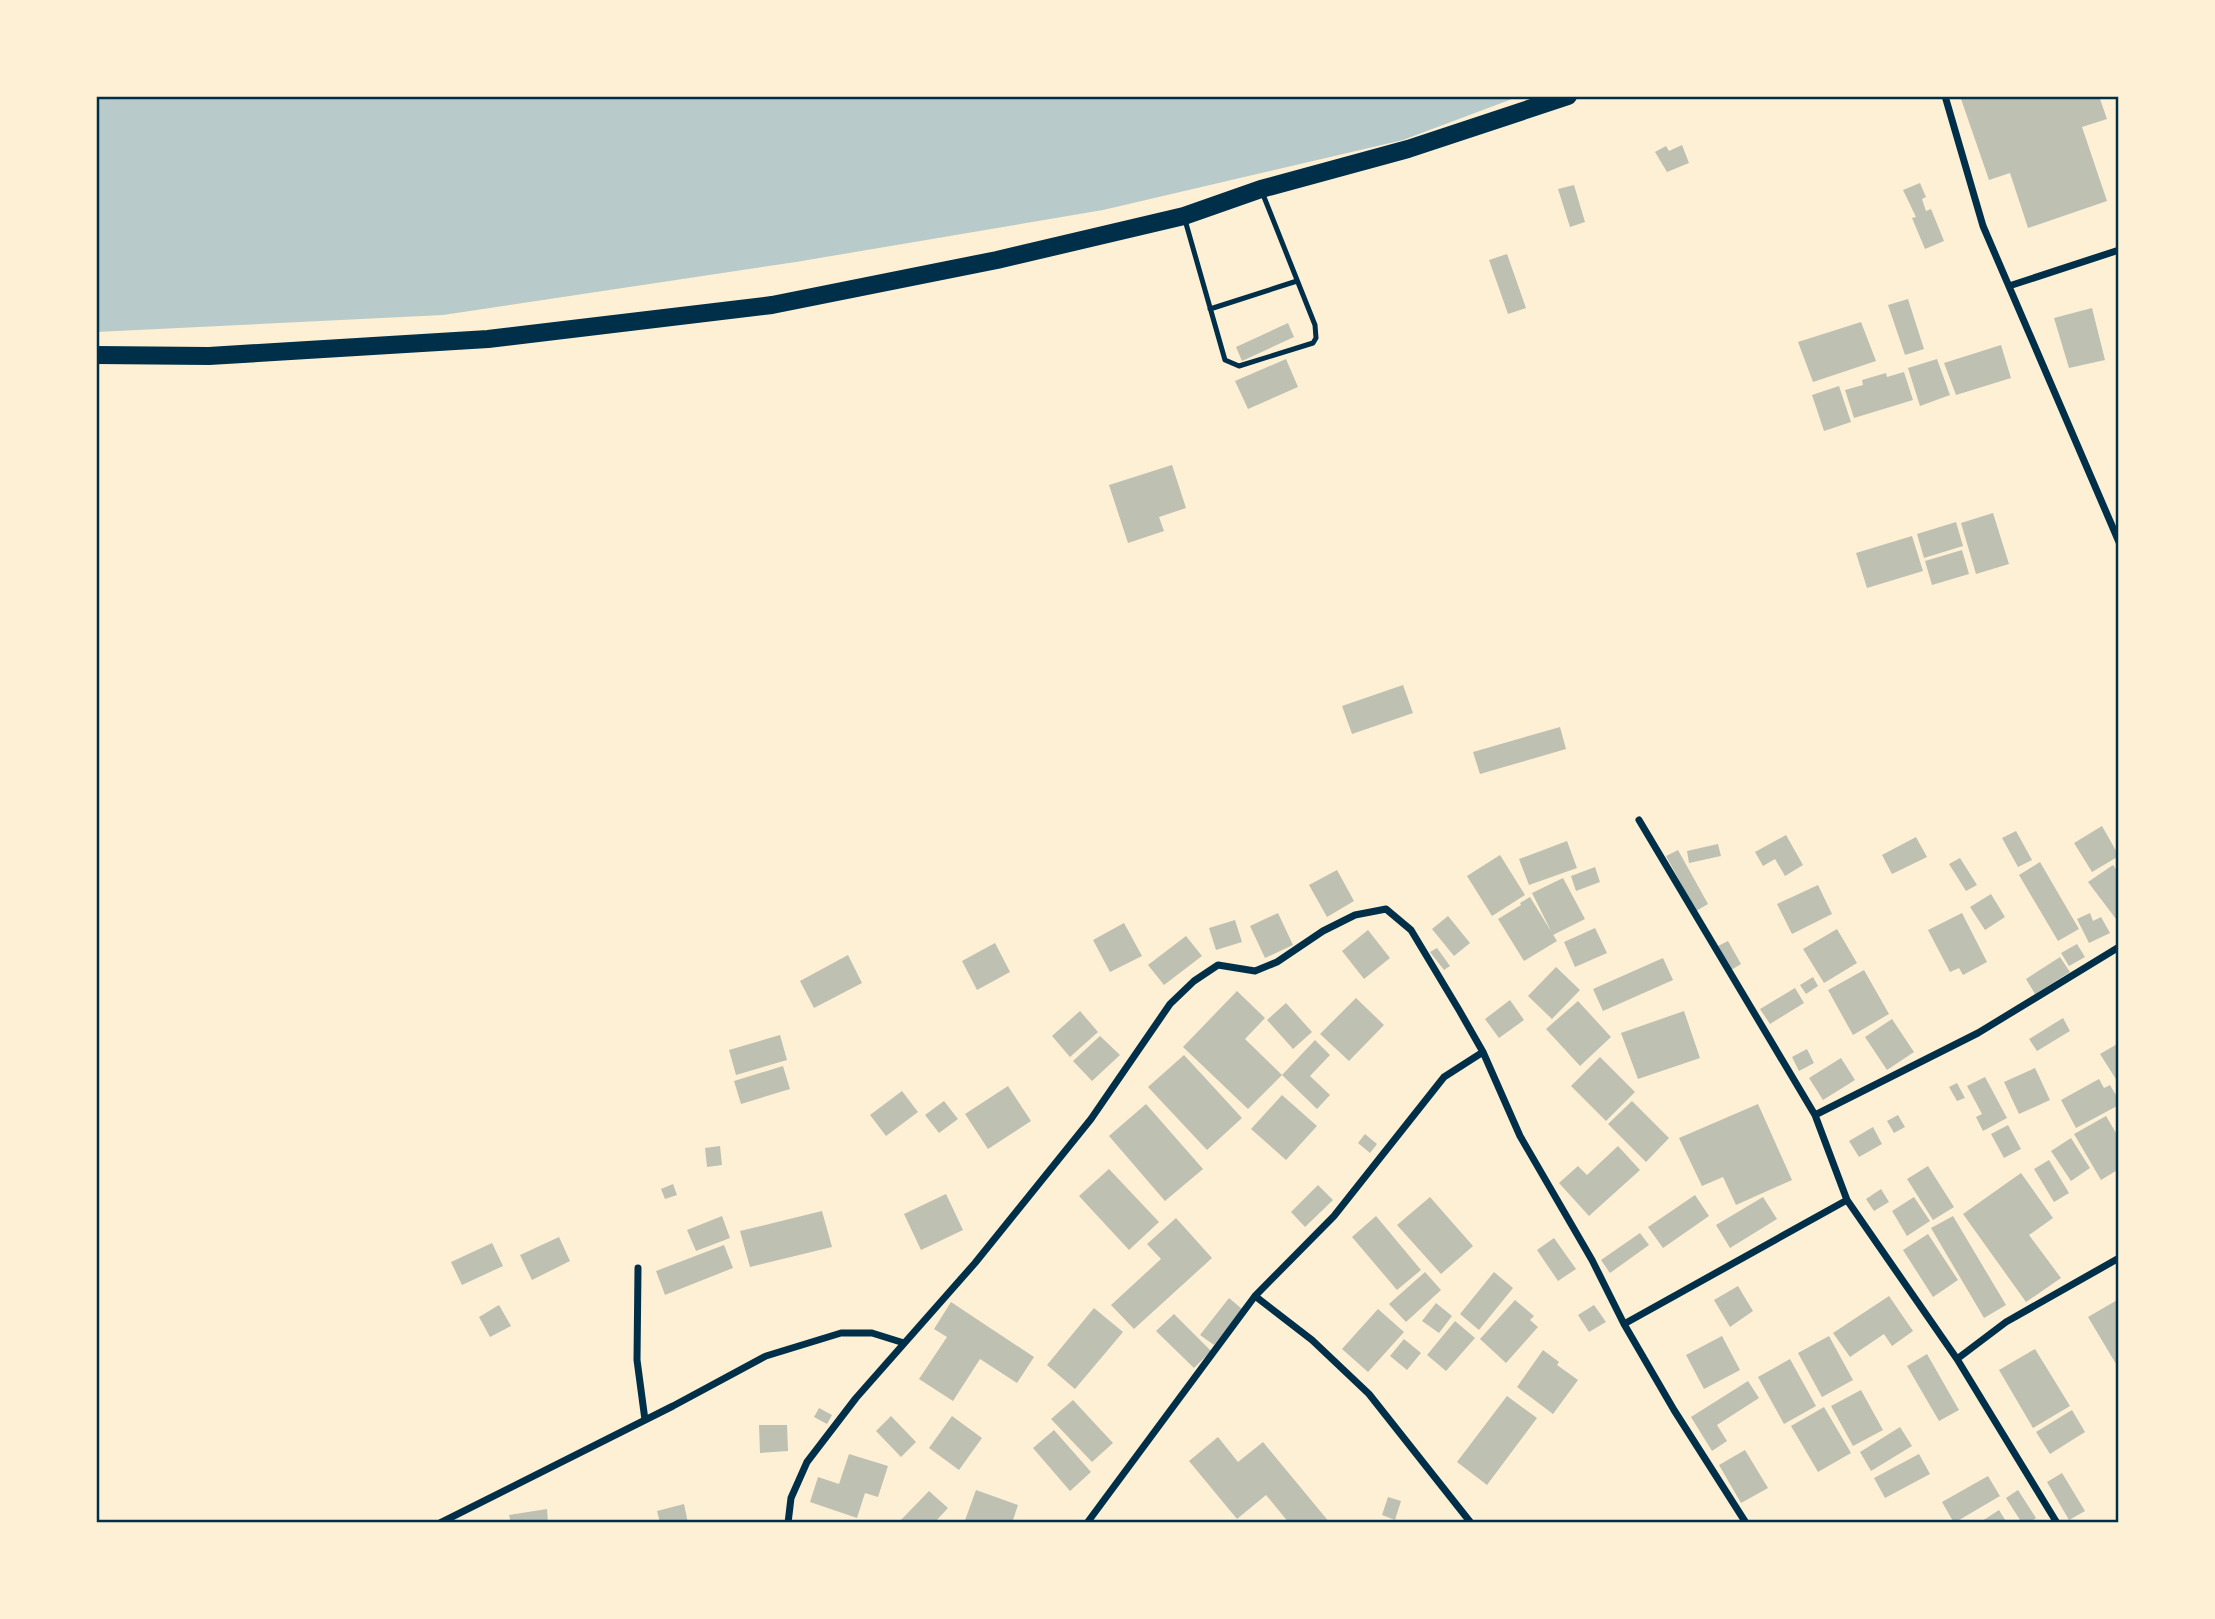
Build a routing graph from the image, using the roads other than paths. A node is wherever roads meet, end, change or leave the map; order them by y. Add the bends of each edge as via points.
1 (1568, 96) edge
2 (1945, 96) edge
3 (1261, 189) junction
4 (1184, 216) junction
5 (2119, 250) edge
6 (1297, 281) junction
7 (2009, 286) junction
8 (1210, 309) junction
9 (96, 355) edge
10 (2119, 542) edge
11 (1639, 820) dead end
12 (2119, 947) edge
13 (1483, 1052) junction
14 (1815, 1115) junction
15 (1847, 1200) junction
16 (2119, 1258) edge
17 (638, 1268) dead end
18 (1255, 1296) junction
19 (1624, 1324) junction
20 (904, 1343) junction
21 (1957, 1359) junction
22 (645, 1420) junction
23 (440, 1523) edge
24 (788, 1523) edge
25 (1087, 1523) edge
26 (1471, 1523) edge
27 (1746, 1523) edge
28 (2057, 1523) edge

1 - 3 main road via 1408,149
2 - 7 street via 1974,201
3 - 4 main road
3 - 6 lane
4 - 8 lane
4 - 9 main road via 997,260 772,305 409,345 209,356
5 - 7 street
6 - 8 lane
6 - 8 lane via 1317,332 1313,343 1239,366 1231,364 1225,360
7 - 10 street
11 - 14 street
12 - 14 street via 1978,1033
13 - 18 street via 1444,1077 1334,1216
13 - 19 street via 1520,1136
13 - 20 street via 1411,930 1387,909 1355,915 1255,971 1218,965 1170,1004 1091,1119 975,1264
14 - 15 street
15 - 19 street
15 - 21 street
16 - 21 street via 2006,1322
17 - 22 street via 637,1360
18 - 25 street
18 - 26 street via 1312,1340 1369,1394
19 - 27 street
20 - 22 street via 872,1333 841,1333 766,1356
20 - 24 street via 807,1462 791,1498
21 - 28 street
22 - 23 street

